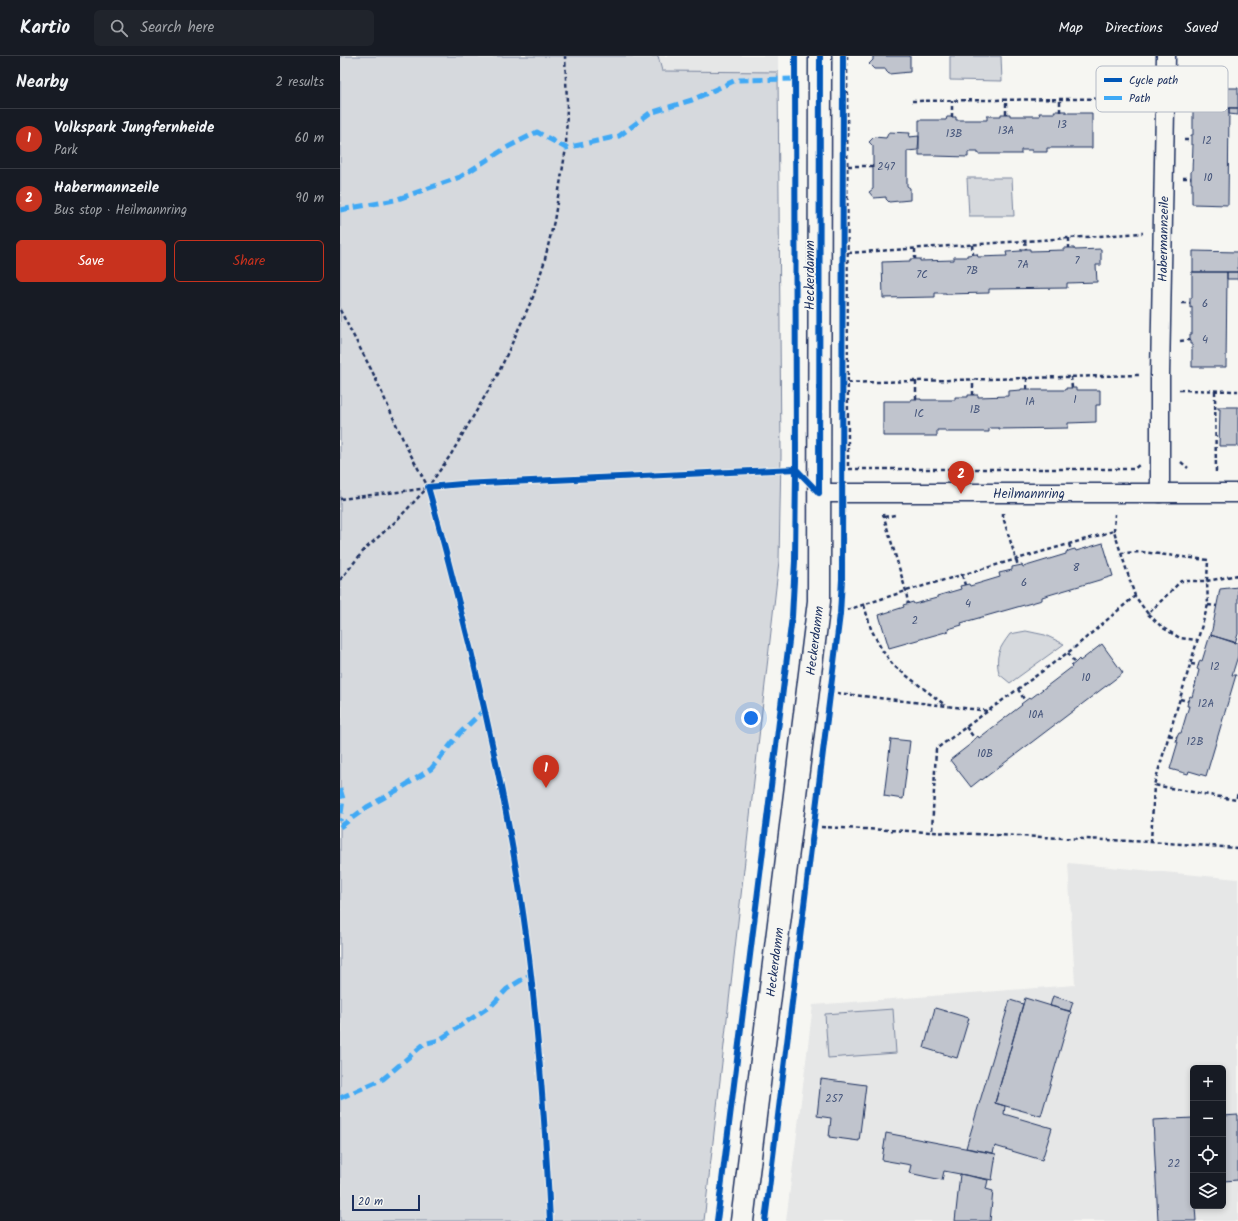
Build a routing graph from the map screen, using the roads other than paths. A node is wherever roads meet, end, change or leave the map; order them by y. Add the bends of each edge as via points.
1 (820, 56) edge
2 (1166, 56) edge
3 (1166, 66) edge
4 (1164, 112) edge
5 (819, 493) junction
6 (1160, 493) junction
7 (1238, 493) edge
8 (742, 1221) edge

1 - 5 street, Heckerdamm
2 - 3 street, Habermannzeile
4 - 6 street, Habermannzeile
5 - 6 street, Heilmannring
5 - 8 street, Heckerdamm via 819,601
6 - 7 street, Heilmannring

